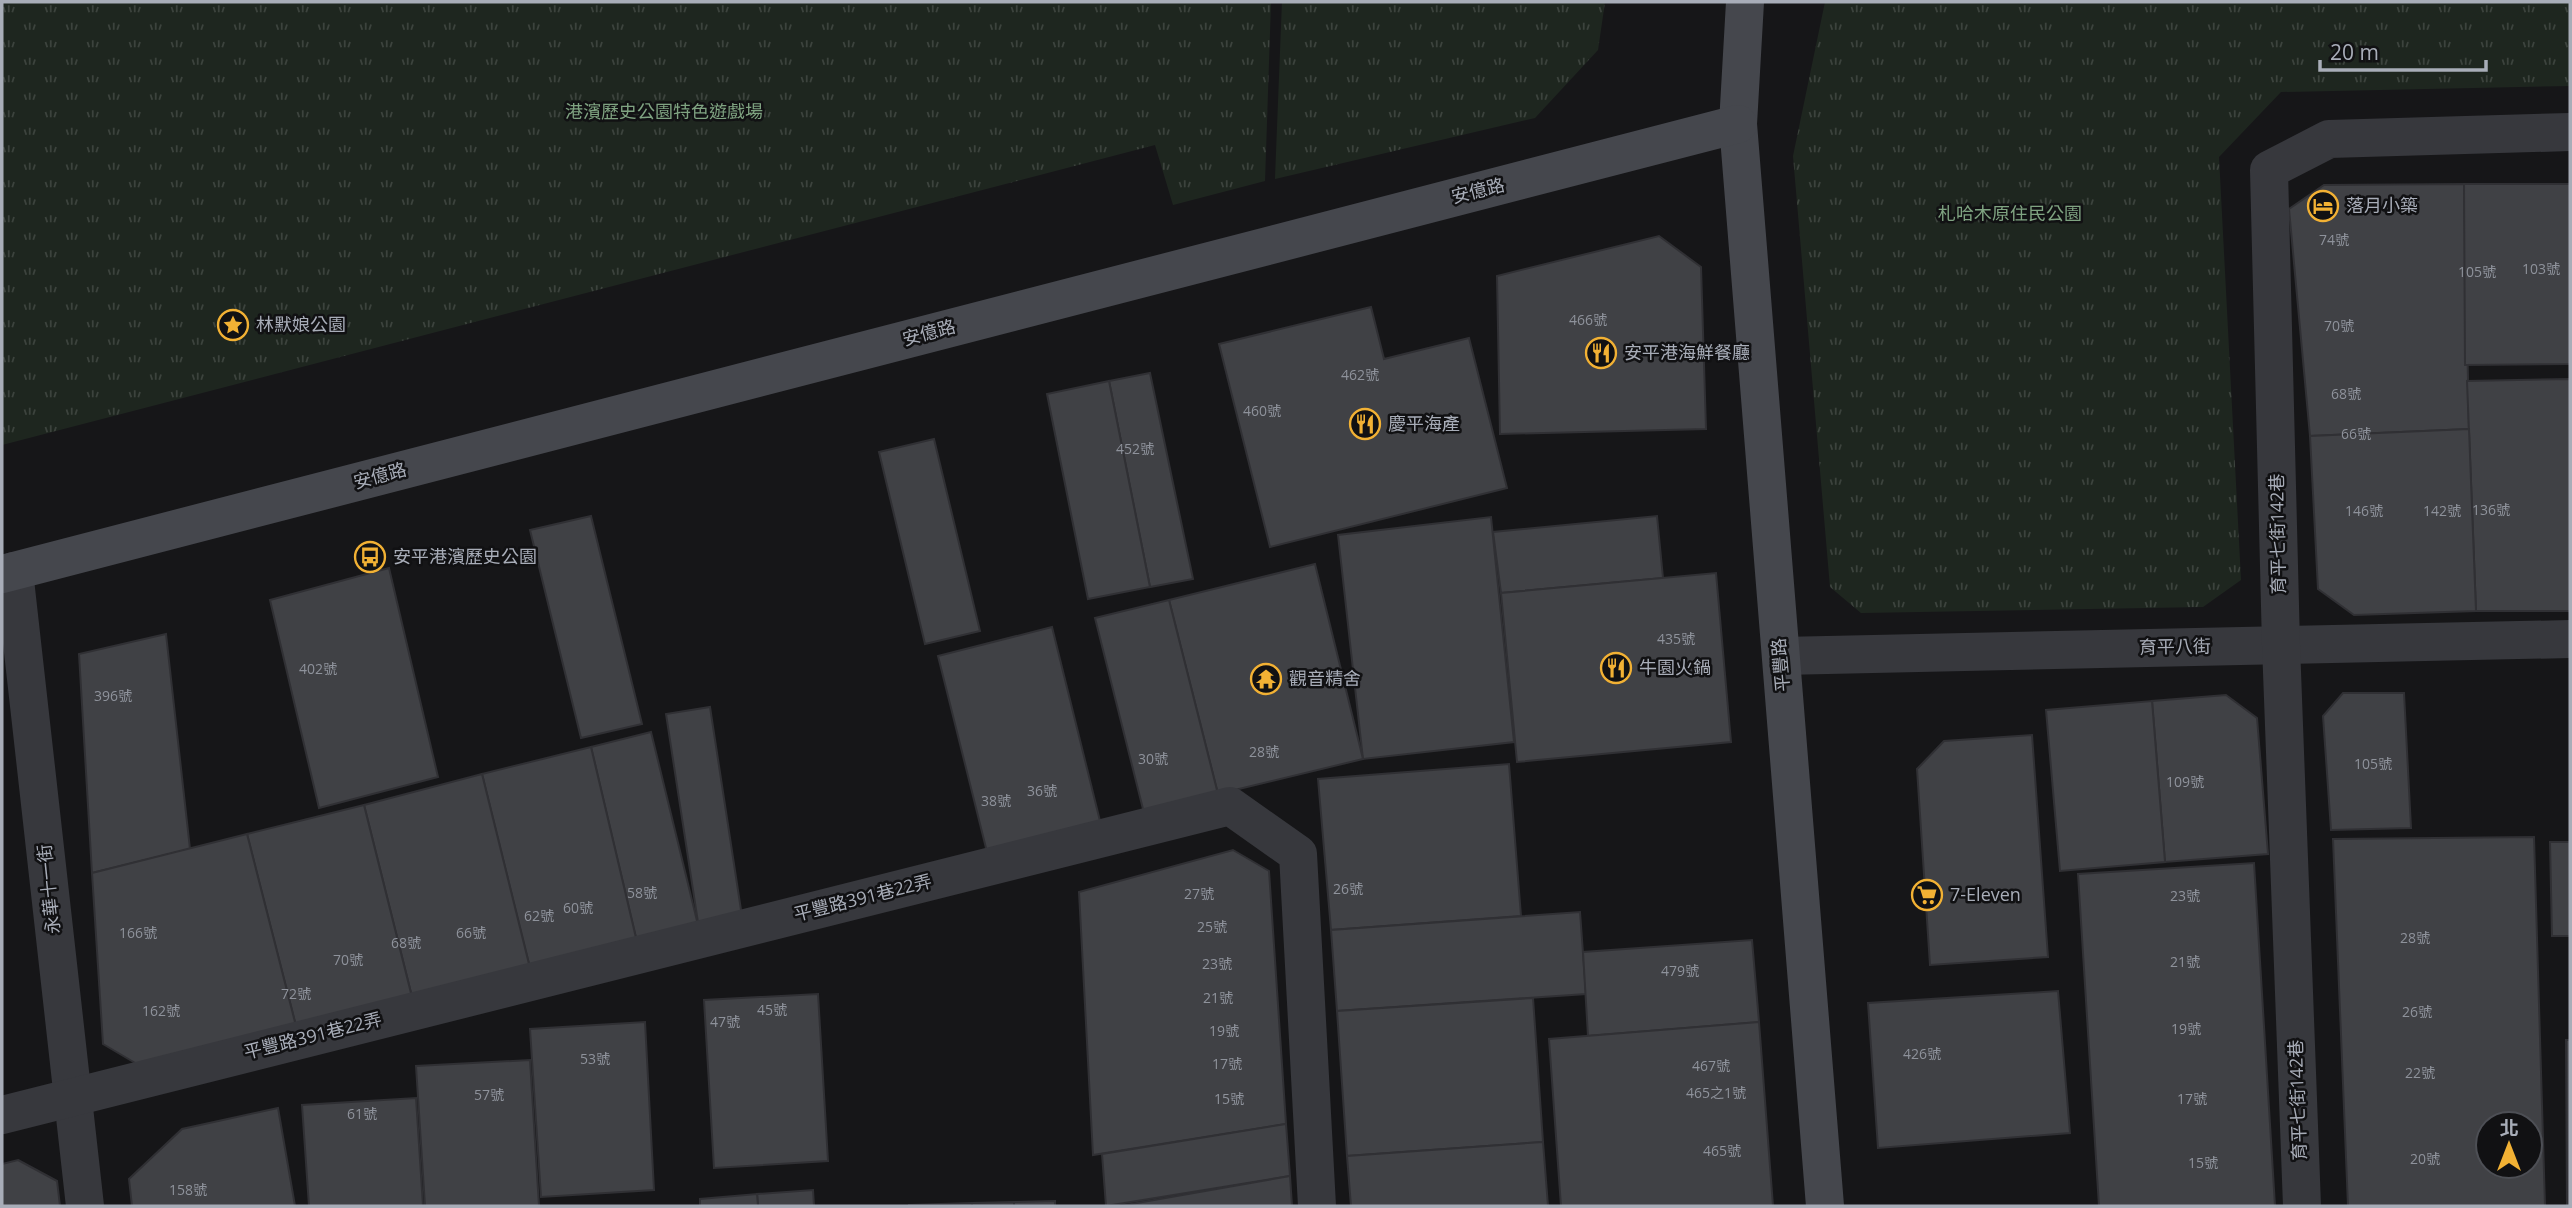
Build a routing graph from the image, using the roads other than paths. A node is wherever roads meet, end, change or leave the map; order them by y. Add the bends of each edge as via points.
1 (1745, 2) edge
2 (1738, 124) junction
3 (2570, 132) edge
4 (8, 573) edge
5 (2570, 639) edge
6 (2281, 645) junction
7 (1781, 656) junction
8 (73, 1097) junction
9 (2, 1115) edge
10 (85, 1206) edge
11 (1317, 1206) edge
12 (1825, 1206) edge
13 (2302, 1206) edge

1 - 2 street
2 - 4 street, 安億路
2 - 7 street, 平豐路
3 - 6 street, 育平七街142巷 via 2329,139 2269,170
4 - 8 street, 永華十一街
5 - 6 street, 育平八街
6 - 7 street, 育平八街
6 - 13 street, 育平七街142巷
7 - 12 street, 平豐路
8 - 9 street
8 - 10 street, 永華十一街
8 - 11 street, 平豐路391巷22弄 via 1230,806 1298,854

